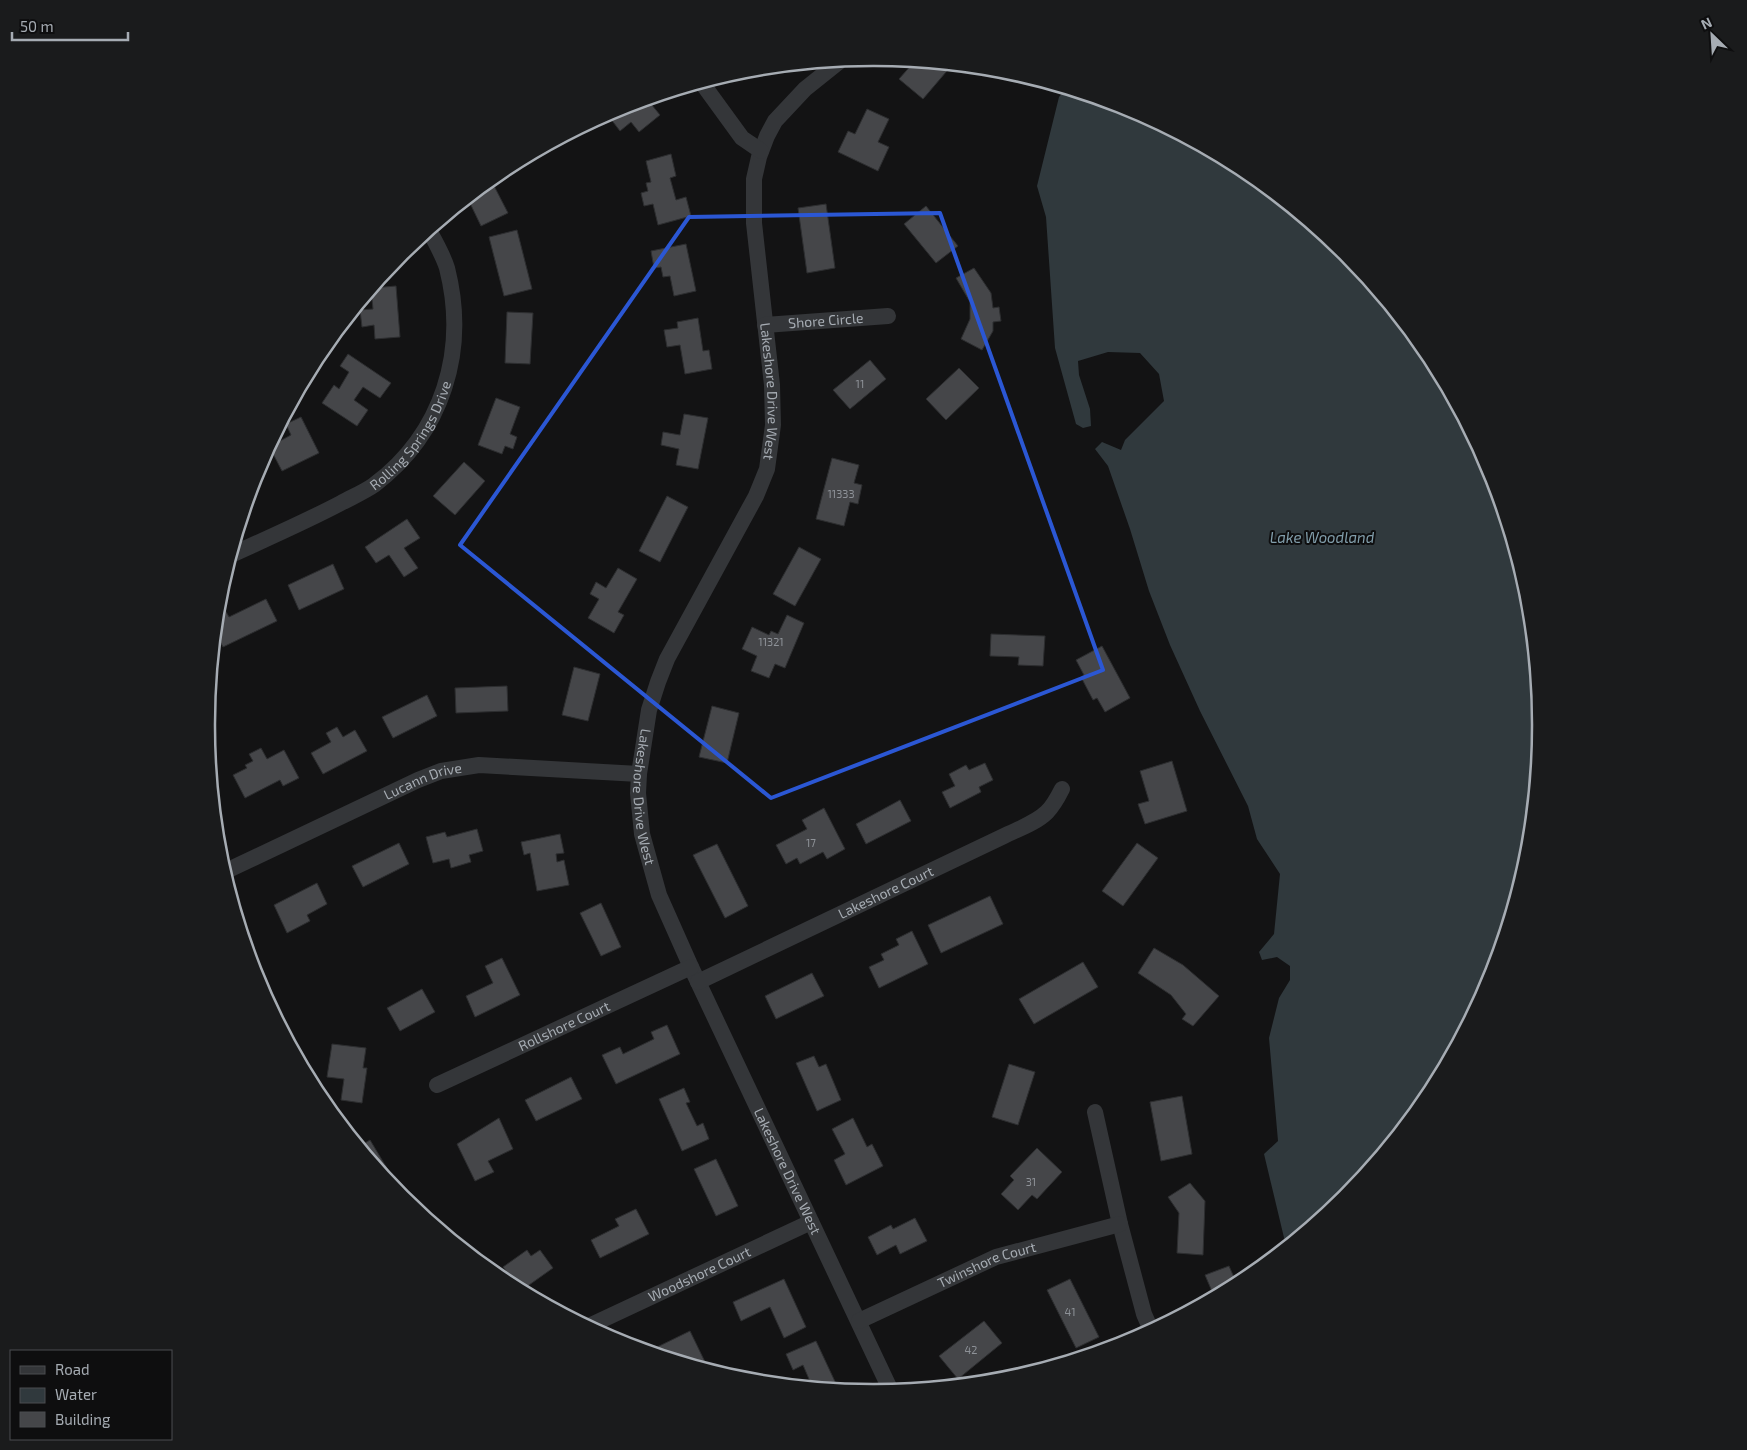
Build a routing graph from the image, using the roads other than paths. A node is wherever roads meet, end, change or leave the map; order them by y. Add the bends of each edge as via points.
1 (831, 68) edge
2 (706, 88) edge
3 (761, 151) junction
4 (432, 236) edge
5 (888, 316) dead end
6 (765, 325) junction
7 (238, 552) edge
8 (639, 774) junction
9 (1062, 789) dead end
10 (231, 869) edge
11 (694, 974) junction
12 (437, 1085) dead end
13 (1095, 1112) dead end
14 (811, 1222) junction
15 (1120, 1224) junction
16 (859, 1321) junction
17 (596, 1323) edge
18 (1148, 1324) edge
19 (888, 1383) edge

1 - 3 street, Lakeshore Drive West via 786,108 775,121
2 - 3 street via 742,138
3 - 6 street, Lakeshore Drive West via 754,179 754,223
4 - 7 street, Rolling Springs Drive via 446,266 454,328 447,382 423,433 402,460 373,486
5 - 6 street, Shore Circle
6 - 8 street, Lakeshore Drive West via 773,425 767,469 756,496 667,659 649,710
8 - 10 street, Lucann Drive via 479,765 441,771
8 - 11 street, Lakeshore Drive West via 642,834 652,877
9 - 11 street, Lakeshore Court via 1054,804 1040,818
11 - 12 street, Rollshore Court
11 - 14 street, Lakeshore Drive West
13 - 15 street
14 - 16 street, Lakeshore Drive West
14 - 17 street, Woodshore Court
15 - 16 street, Twinshore Court via 996,1257
15 - 18 street
16 - 19 street, Lakeshore Drive West

